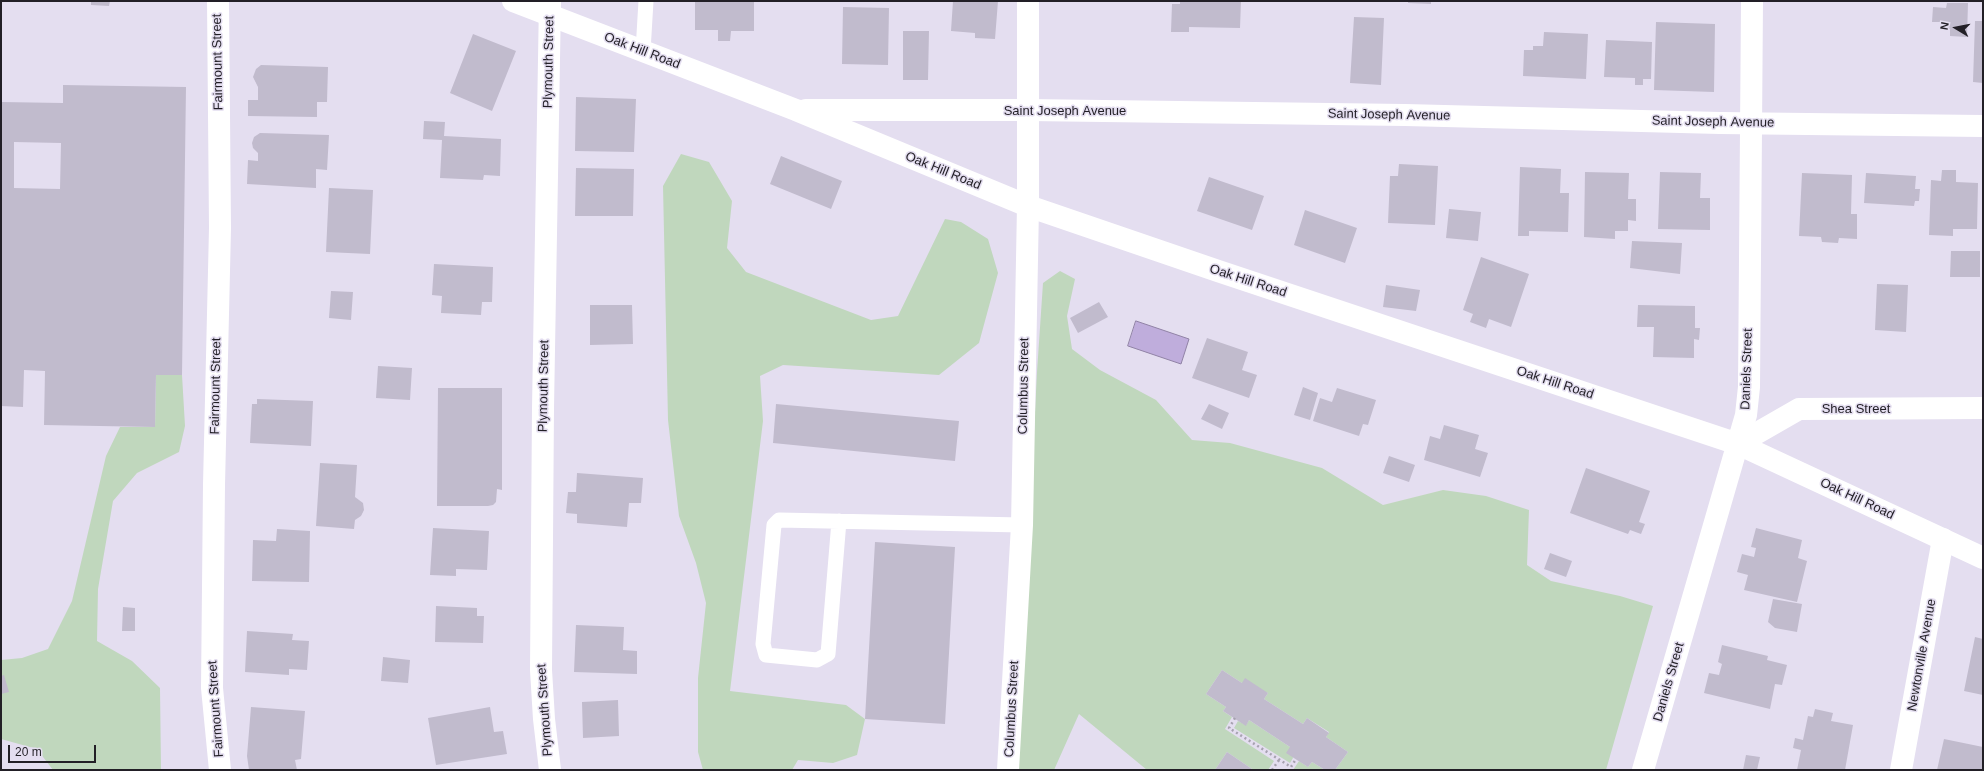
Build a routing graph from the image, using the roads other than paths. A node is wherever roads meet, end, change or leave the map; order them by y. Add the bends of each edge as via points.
1 (218, 1) edge
2 (513, 1) edge
3 (646, 1) edge
4 (1028, 1) edge
5 (1752, 1) edge
6 (550, 8) edge
7 (643, 51) junction
8 (796, 110) junction
9 (1028, 110) junction
10 (1750, 123) junction
11 (1983, 126) edge
12 (1028, 206) junction
13 (1983, 408) edge
14 (1738, 444) junction
15 (839, 522) junction
16 (1022, 525) junction
17 (1943, 539) junction
18 (1983, 558) edge
19 (220, 770) edge
20 (550, 770) edge
21 (1008, 770) edge
22 (1643, 770) edge
23 (1901, 770) edge

1 - 19 street, Fairmount Street via 220,228 212,688
2 - 6 street, Oak Hill Road
3 - 7 lane
4 - 9 street, Columbus Street
5 - 10 street, Daniels Street
6 - 7 street, Oak Hill Road
6 - 20 street, Plymouth Street via 541,670
7 - 8 street, Oak Hill Road
8 - 9 street, Saint Joseph Avenue
8 - 12 street, Oak Hill Road
9 - 10 street, Saint Joseph Avenue
9 - 12 street, Columbus Street
10 - 11 street, Saint Joseph Avenue
10 - 14 street, Daniels Street via 1749,387 1746,415
12 - 14 street, Oak Hill Road
12 - 16 street, Columbus Street
13 - 14 street, Shea Street via 1798,409
14 - 17 street, Oak Hill Road
14 - 22 street, Daniels Street
15 - 15 lane via 779,520 774,525 763,644 766,655 817,660 828,654
15 - 16 lane
16 - 21 street, Columbus Street
17 - 18 street, Oak Hill Road
17 - 23 street, Newtonville Avenue

